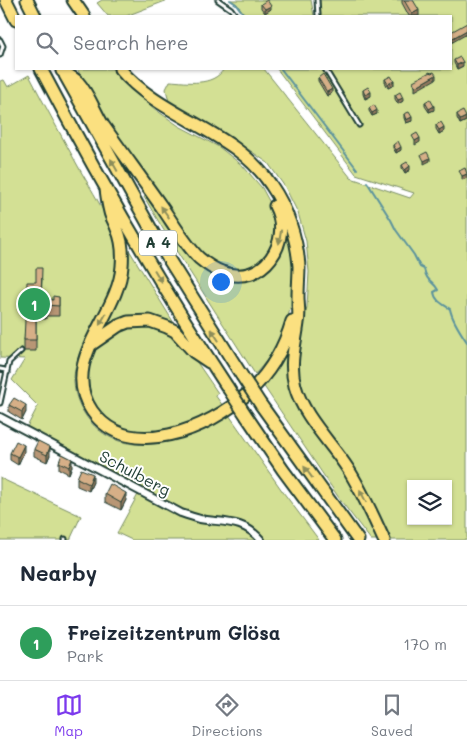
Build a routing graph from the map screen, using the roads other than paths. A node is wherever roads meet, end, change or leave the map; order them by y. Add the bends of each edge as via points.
1 (6, 0) edge
2 (27, 0) edge
3 (72, 0) edge
4 (83, 0) edge
5 (218, 0) edge
6 (317, 0) edge
7 (34, 15) edge
8 (83, 15) edge
9 (90, 15) edge
10 (235, 15) edge
11 (318, 15) edge
12 (15, 18) edge
13 (0, 40) edge
14 (0, 54) edge
15 (42, 70) edge
16 (121, 70) edge
17 (326, 70) edge
18 (64, 73) edge
19 (359, 125) dead end
20 (264, 174) junction
21 (106, 189) junction
22 (298, 295) junction
23 (92, 344) junction
24 (21, 351) dead end
25 (211, 363) junction
26 (0, 369) edge
27 (7, 374) junction
28 (0, 401) edge
29 (0, 417) edge
30 (262, 540) edge
31 (335, 540) edge
32 (358, 540) edge
33 (384, 540) edge

1 - 12 highway
2 - 7 highway
3 - 8 highway
4 - 9 highway
5 - 10 lane
6 - 11 lane
13 - 14 lane via 3,46
15 - 21 highway, A 4
16 - 20 highway via 156,101 240,150
17 - 19 lane
20 -> 18 highway via 279,213 281,238 267,263 250,273 224,274 200,259 188,244 104,126 78,82
32 -> 18 highway, A 4, bridge via 261,405 161,248
20 - 22 highway via 285,209 295,239 299,266
21 -> 23 highway via 110,213 121,241 122,267 116,294
21 -> 25 highway, A 4
22 - 23 highway via 286,339 256,385 215,418 173,434 126,435 98,418 86,398 82,379 83,365
33 -> 22 highway via 352,476 308,414 297,391 292,362 299,322
23 - 25 highway via 128,322 150,322 167,326 194,352
24 - 27 lane via 10,362
25 - 31 highway, A 4, bridge
26 - 27 lane
27 - 28 lane
29 - 30 street, Schulberg via 181,513 237,524

